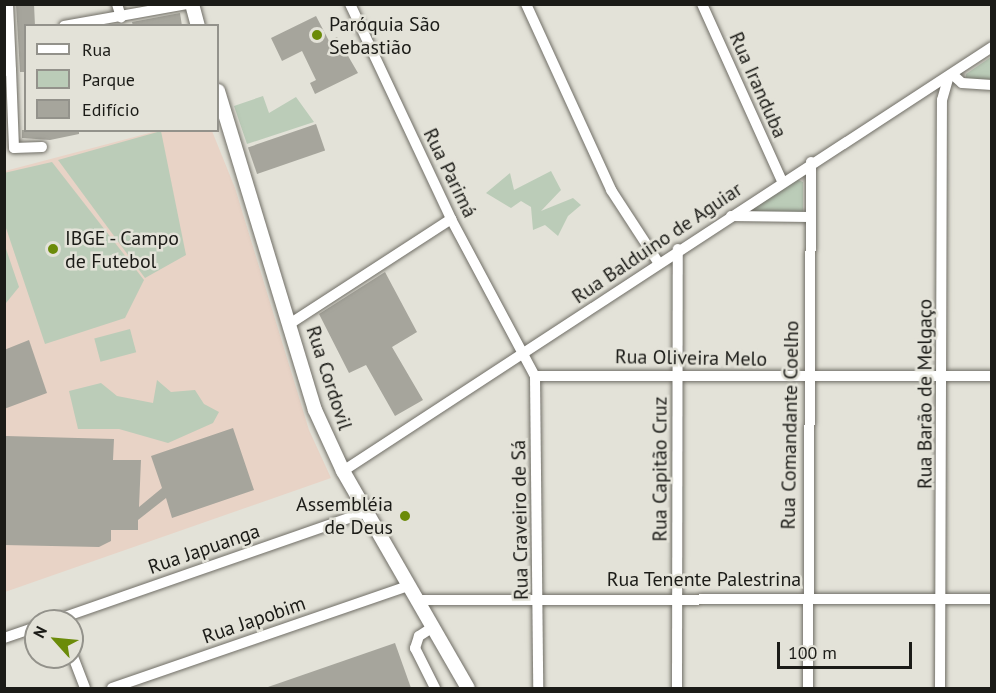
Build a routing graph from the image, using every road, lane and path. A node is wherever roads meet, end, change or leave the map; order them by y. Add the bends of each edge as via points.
1 (8, 4) edge
2 (117, 4) edge
3 (190, 4) edge
4 (350, 4) edge
5 (526, 4) edge
6 (702, 5) edge
7 (121, 17) junction
8 (103, 23) edge
9 (197, 24) edge
10 (992, 47) edge
11 (8, 71) edge
12 (950, 75) junction
13 (962, 83) junction
14 (992, 85) edge
15 (927, 90) junction
16 (219, 94) edge
17 (943, 98) junction
18 (42, 147) dead end
19 (811, 162) junction
20 (782, 181) junction
21 (731, 216) junction
22 (810, 217) junction
23 (451, 219) junction
24 (678, 249) junction
25 (658, 262) junction
26 (291, 323) junction
27 (525, 354) junction
28 (535, 376) junction
29 (679, 376) junction
30 (992, 376) edge
31 (809, 377) junction
32 (944, 377) junction
33 (343, 471) junction
34 (366, 512) junction
35 (408, 586) junction
36 (539, 597) junction
37 (807, 597) junction
38 (941, 597) junction
39 (678, 598) junction
40 (992, 599) edge
41 (417, 600) junction
42 (84, 611) edge
43 (433, 627) junction
44 (24, 631) edge
45 (4, 638) edge
46 (78, 669) edge
47 (85, 688) edge
48 (112, 688) edge
49 (435, 688) edge
50 (468, 688) edge
51 (538, 688) edge
52 (677, 688) edge
53 (808, 688) edge
54 (940, 688) edge

1 - 11 street
2 - 7 street
3 - 7 street
3 - 9 main road
4 - 23 street, Rua Parimá
5 - 25 street via 611,190
6 - 20 street, Rua Iranduba
7 - 8 street
10 - 12 street, Rua Balduino de Aguiar
11 - 18 street via 14,148 20,151
12 - 13 street
12 - 15 street, Rua Balduino de Aguiar
12 - 17 street, Rua Barão de Melgaço
13 - 14 street
13 - 17 street via 950,88
15 - 17 street
15 - 19 street, Rua Balduino de Aguiar
16 - 26 main road, Rua Cordovil
17 - 32 street, Rua Barão de Melgaço
19 - 20 street, Rua Balduino de Aguiar
19 - 22 street, Rua Comandante Coelho
20 - 21 street, Rua Balduino de Aguiar
21 - 22 street
21 - 24 street, Rua Balduino de Aguiar
22 - 31 street, Rua Comandante Coelho
23 - 26 street
23 - 27 street, Rua Parimá
24 - 25 street, Rua Balduino de Aguiar
24 - 29 street, Rua Capitão Cruz
25 - 27 street, Rua Balduino de Aguiar
26 - 33 main road, Rua Cordovil via 315,410
27 - 28 street, Rua Craveiro de Sá
27 - 33 street, Rua Balduino de Aguiar
28 - 29 street, Rua Oliveira Melo
28 - 36 street, Rua Craveiro de Sá
29 - 31 street, Rua Oliveira Melo
29 - 39 street, Rua Capitão Cruz
30 - 32 street, Rua Oliveira Melo
31 - 32 street, Rua Oliveira Melo
31 - 37 street, Rua Comandante Coelho
32 - 38 street, Rua Barão de Melgaço
33 - 34 main road, Rua Cordovil
34 - 35 main road, Rua Cordovil
34 - 42 street, Rua Japuanga
35 - 41 main road, Rua Cordovil
35 - 48 street, Rua Japobim
36 - 39 street, Rua Tenente Palestrina
36 - 41 street, Rua Tenente Palestrina
36 - 51 street, Rua Craveiro de Sá
37 - 38 street, Rua Tenente Palestrina
37 - 39 street, Rua Tenente Palestrina
37 - 53 street, Rua Comandante Coelho
38 - 40 street, Rua Tenente Palestrina
38 - 54 street, Rua Barão de Melgaço
39 - 52 street, Rua Capitão Cruz
41 - 43 main road, Rua Cordovil
43 - 49 street via 419,636 415,648
43 - 50 main road, Rua Cordovil
44 - 45 street
46 - 47 street

